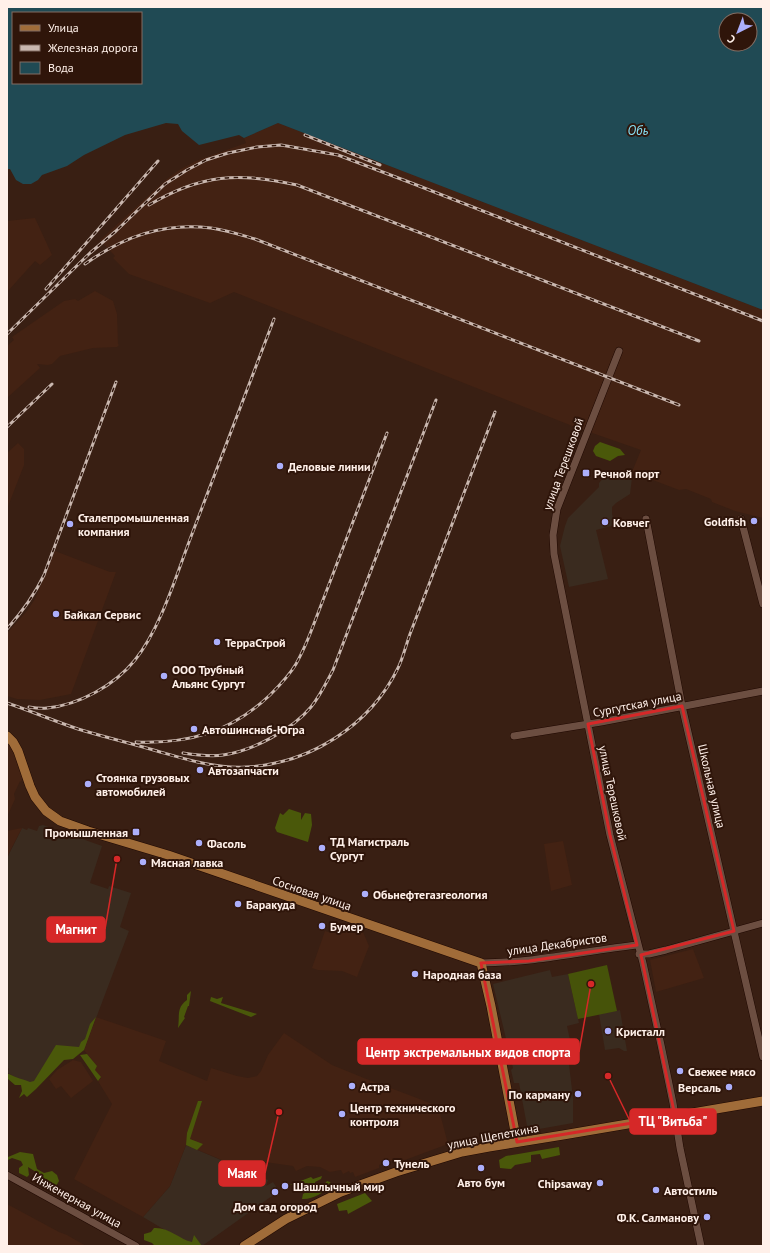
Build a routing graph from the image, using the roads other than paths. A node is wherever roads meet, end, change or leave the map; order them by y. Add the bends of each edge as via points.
1 (619, 351) dead end
2 (646, 518) dead end
3 (741, 519) dead end
4 (763, 604) edge
5 (763, 691) edge
6 (682, 706) junction
7 (588, 724) junction
8 (7, 736) edge
9 (514, 736) dead end
10 (763, 923) edge
11 (734, 931) junction
12 (637, 945) junction
13 (640, 954) junction
14 (481, 963) junction
15 (763, 1057) edge
16 (763, 1101) edge
17 (675, 1116) junction
18 (517, 1142) junction
19 (7, 1175) edge
20 (136, 1246) edge
21 (244, 1246) edge
22 (700, 1246) edge

1 - 7 street, улица Терешковой via 563,490 555,514 553,535 554,554
2 - 6 street, Школьная улица
3 - 4 street
5 - 6 street, Сургутская улица
6 - 7 street, Сургутская улица
6 - 11 street, Школьная улица
7 - 9 street, Сургутская улица
7 - 12 street, улица Терешковой via 610,835
8 - 14 main road, Сосновая улица via 18,751 35,797 60,821 168,855
10 - 11 street
11 - 13 street via 666,950
11 - 15 street, Школьная улица
12 - 13 street, улица Терешковой
12 - 14 street, улица Декабристов via 530,960
13 - 17 street, улица Терешковой
14 - 18 main road
16 - 17 main road, улица Щепеткина
17 - 18 main road, улица Щепеткина
17 - 22 street, улица Терешковой
18 - 21 main road, улица Щепеткина via 462,1152 356,1186 286,1219
19 - 20 street, Инженерная улица

